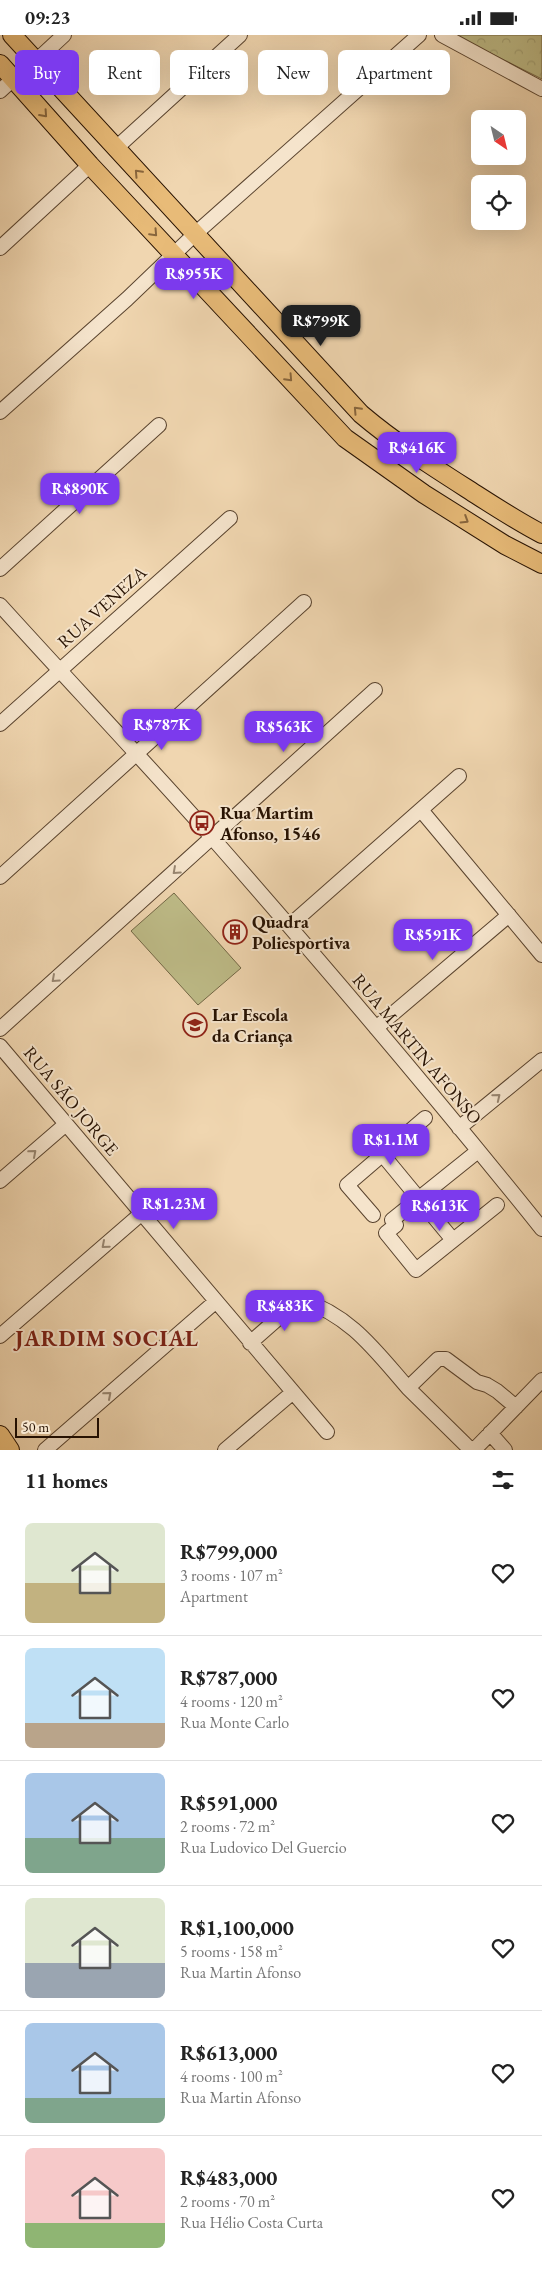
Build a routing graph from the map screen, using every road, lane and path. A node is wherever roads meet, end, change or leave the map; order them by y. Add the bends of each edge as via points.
1 (12, 35) edge
2 (64, 35) edge
3 (240, 35) edge
4 (419, 35) edge
5 (442, 35) edge
6 (26, 50) edge
7 (48, 50) edge
8 (0, 64) edge
9 (6, 85) edge
10 (542, 89) edge
11 (67, 95) edge
12 (116, 149) junction
13 (90, 165) junction
14 (195, 234) junction
15 (0, 248) edge
16 (173, 254) junction
17 (0, 412) edge
18 (159, 425) dead end
19 (438, 470) junction
20 (424, 494) junction
21 (230, 518) dead end
22 (542, 534) edge
23 (542, 564) edge
24 (0, 569) edge
25 (304, 602) dead end
26 (0, 605) edge
27 (59, 671) junction
28 (375, 690) dead end
29 (0, 724) edge
30 (137, 754) junction
31 (459, 776) dead end
32 (421, 809) junction
33 (212, 838) junction
34 (0, 877) edge
35 (509, 915) junction
36 (289, 925) junction
37 (542, 955) edge
38 (376, 1028) junction
39 (0, 1029) edge
40 (0, 1047) edge
41 (542, 1060) edge
42 (425, 1118) dead end
43 (66, 1124) junction
44 (459, 1128) junction
45 (478, 1151) junction
46 (382, 1154) junction
47 (0, 1181) edge
48 (419, 1199) junction
49 (497, 1205) dead end
50 (142, 1213) junction
51 (373, 1215) dead end
52 (542, 1229) edge
53 (453, 1240) junction
54 (215, 1302) junction
55 (0, 1336) edge
56 (250, 1343) junction
57 (542, 1380) edge
58 (408, 1387) junction
59 (292, 1393) junction
60 (516, 1407) junction
61 (327, 1432) dead end
62 (490, 1433) junction
63 (0, 1435) edge
64 (10, 1450) edge
65 (44, 1450) edge
66 (225, 1450) edge
67 (473, 1450) edge
68 (505, 1450) edge

1 - 6 main road
2 - 7 street
3 - 12 street
4 - 14 street
5 - 10 street
8 - 9 main road
9 -> 13 main road
11 - 12 main road
14 -> 12 main road
13 - 15 street
13 -> 16 main road
14 - 16 street
19 -> 14 main road via 361,415
16 - 17 street
16 -> 20 main road via 345,438
18 - 24 street
19 - 20 main road
19 - 22 main road
20 -> 23 main road via 505,545
21 - 27 street, RUA VENEZA
25 - 30 street
26 - 27 street, RUA MARTIN AFONSO
27 - 29 street, RUA VENEZA
27 - 30 street, RUA MARTIN AFONSO
28 - 33 street
30 - 33 street, RUA MARTIN AFONSO
30 - 34 street
31 - 32 street
32 - 35 street
32 - 36 street
33 - 36 street, RUA MARTIN AFONSO
33 -> 39 street
35 - 37 street
35 - 38 street
36 - 38 street, RUA MARTIN AFONSO
38 - 44 street, RUA MARTIN AFONSO
40 - 43 street, RUA SÃO JORGE
44 -> 41 street
42 - 46 street
47 -> 43 street
43 - 50 street, RUA SÃO JORGE
44 - 45 street, RUA MARTIN AFONSO
45 - 48 street
45 - 52 street, RUA MARTIN AFONSO
46 - 48 street
46 - 51 street via 347,1185
48 - 53 street
48 - 53 street via 392,1220 396,1225 386,1233 416,1270
49 - 53 street
50 - 54 street, RUA SÃO JORGE
50 -> 55 street
54 - 56 street, RUA SÃO JORGE
65 -> 54 street
56 - 58 street via 300,1299 334,1313 350,1325
56 - 59 street, RUA SÃO JORGE
57 - 60 street
58 - 60 street via 442,1357 477,1382 497,1391
58 - 67 street
59 - 61 street, RUA SÃO JORGE
59 - 66 street
60 - 62 street
62 - 67 street
62 - 68 street
63 - 64 main road

